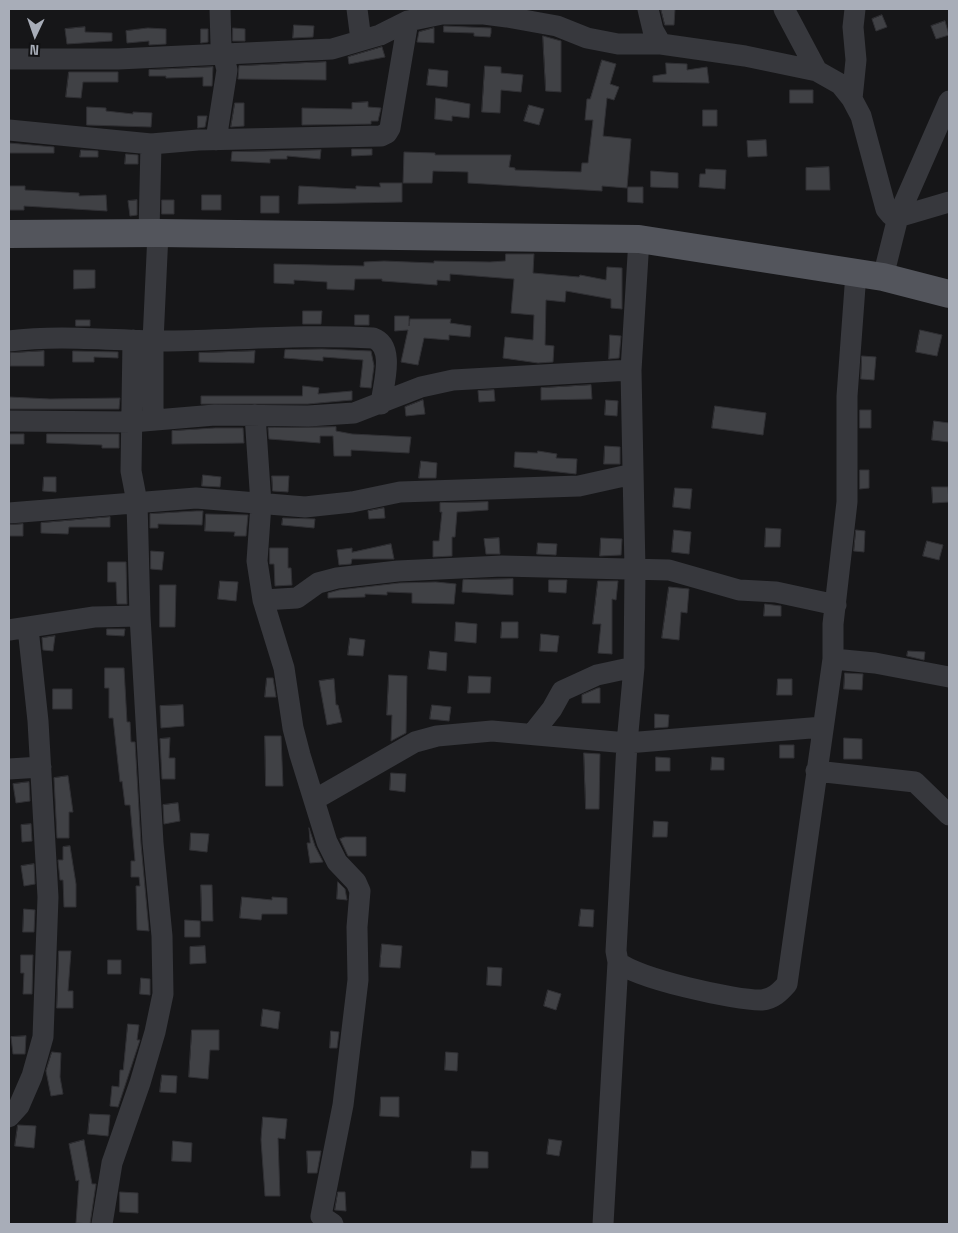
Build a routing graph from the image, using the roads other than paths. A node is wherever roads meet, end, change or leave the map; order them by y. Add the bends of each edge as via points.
1 (220, 9) edge
2 (357, 9) edge
3 (648, 9) edge
4 (784, 9) edge
5 (855, 9) edge
6 (486, 11) edge
7 (408, 21) junction
8 (361, 40) junction
9 (661, 44) junction
10 (224, 54) junction
11 (9, 59) edge
12 (817, 71) junction
13 (852, 99) junction
14 (949, 101) edge
15 (9, 130) edge
16 (216, 140) junction
17 (150, 144) junction
18 (949, 202) edge
19 (898, 217) junction
20 (153, 233) junction
21 (9, 234) edge
22 (639, 239) junction
23 (856, 273) junction
24 (883, 277) junction
25 (949, 294) edge
26 (143, 340) junction
27 (9, 341) edge
28 (631, 370) junction
29 (381, 404) junction
30 (255, 415) junction
31 (142, 420) junction
32 (9, 421) edge
33 (633, 474) junction
34 (137, 502) junction
35 (261, 504) junction
36 (9, 513) edge
37 (635, 570) junction
38 (263, 600) junction
39 (836, 605) junction
40 (140, 616) junction
41 (19, 629) edge
42 (833, 659) junction
43 (634, 667) junction
44 (949, 676) edge
45 (824, 727) junction
46 (533, 733) junction
47 (627, 743) junction
48 (41, 767) junction
49 (9, 769) edge
50 (816, 771) junction
51 (314, 800) junction
52 (949, 815) edge
53 (618, 962) junction
54 (9, 1118) edge
55 (102, 1224) edge
56 (334, 1224) edge
57 (603, 1224) edge

1 - 10 street
2 - 8 street
3 - 9 street via 653,30
4 - 12 street
5 - 13 street via 856,60
6 - 7 street via 442,14
6 - 9 street via 557,26 587,38 618,44
7 - 8 street
7 - 16 street via 387,133 381,136
8 - 10 street via 332,48
9 - 12 street
10 - 11 street
10 - 16 street via 227,70
12 - 13 street via 840,84
13 - 19 street via 861,116 886,209
14 - 19 street
15 - 17 street
16 - 17 street
17 - 20 street
18 - 19 street
19 - 24 street
20 - 21 main road
20 - 22 main road
20 - 26 street
22 - 23 main road
22 - 28 street
23 - 24 main road
23 - 39 street via 847,396 847,502
24 - 25 main road
26 - 27 street via 61,337
26 - 29 street via 374,338 381,340 386,347
26 - 31 street
28 - 29 street via 453,380 421,387
28 - 33 street
29 - 30 street via 345,413
30 - 31 street
30 - 35 street
31 - 32 street
31 - 34 street via 131,471
33 - 35 street via 579,486 400,492 305,507
33 - 37 street
34 - 35 street via 196,498
34 - 36 street
34 - 40 street
35 - 38 street via 257,561
37 - 38 street via 502,566 398,571 337,578 318,584 297,598
37 - 39 street via 670,570 739,590 776,592
37 - 43 street
38 - 51 street via 284,668 293,728
39 - 42 street
40 - 41 street via 94,617
40 - 55 street via 153,843 162,936 163,994 142,1074 112,1162
41 - 48 street
42 - 44 street
42 - 45 street
43 - 46 street via 596,675 562,691
43 - 47 street
45 - 47 street
45 - 50 street
46 - 47 street
46 - 51 street via 492,731 422,740
47 - 53 street
48 - 49 street
48 - 54 street via 48,897 43,1036 32,1076 19,1106
50 - 52 street via 915,782
50 - 53 street via 787,984 775,996 762,1000 733,997 634,972
51 - 56 street via 334,855 360,891 358,980 343,1105 321,1216
53 - 57 street

